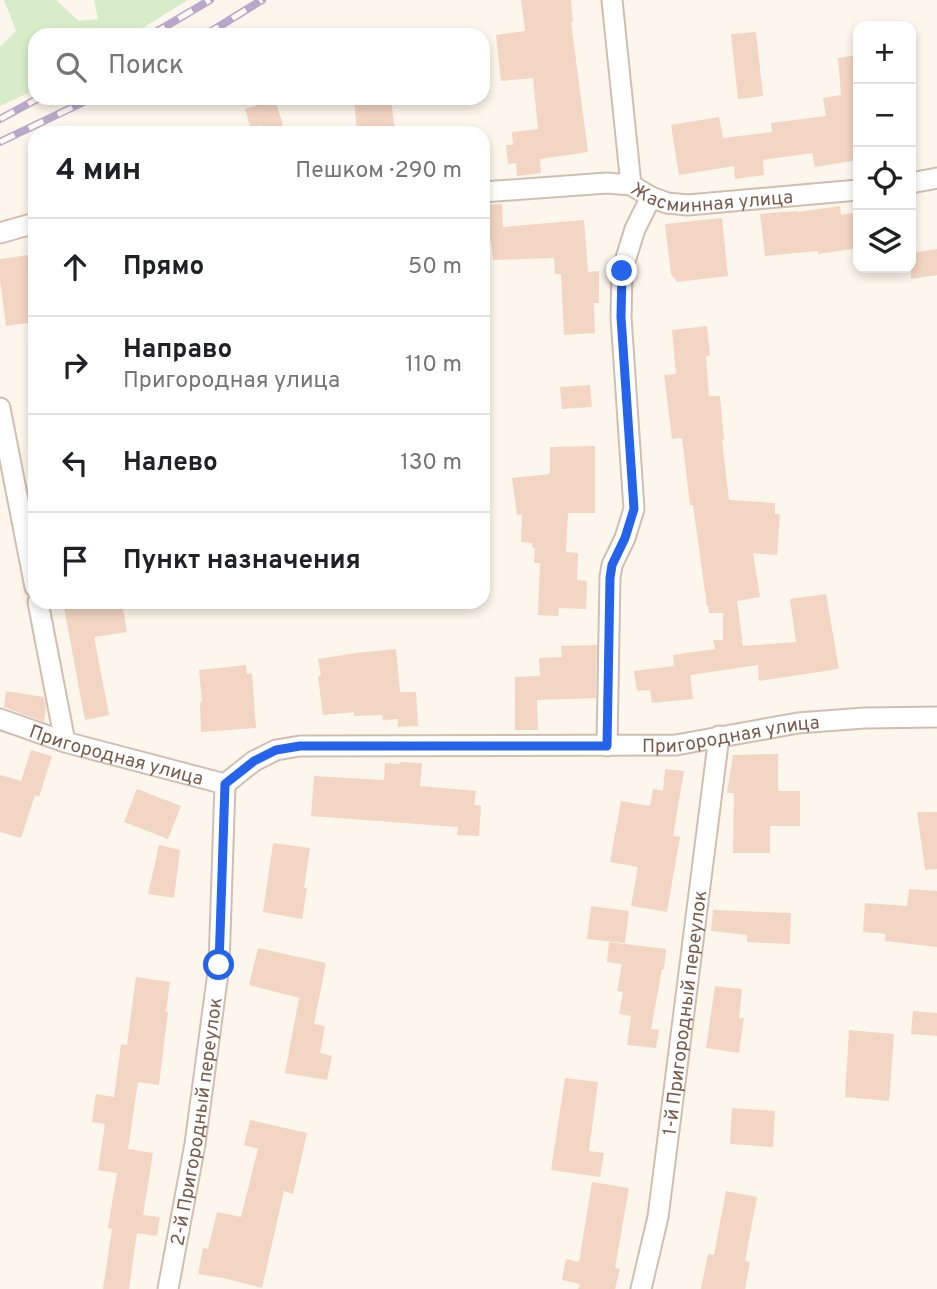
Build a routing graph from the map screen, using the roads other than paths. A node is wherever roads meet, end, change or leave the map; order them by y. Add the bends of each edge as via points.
1 (612, 0) edge
2 (937, 178) edge
3 (916, 182) edge
4 (631, 185) junction
5 (853, 190) edge
6 (490, 191) edge
7 (651, 197) junction
8 (28, 225) edge
9 (0, 233) edge
10 (0, 408) edge
11 (28, 551) edge
12 (39, 609) edge
13 (937, 717) edge
14 (0, 719) edge
15 (719, 736) junction
16 (65, 742) junction
17 (607, 746) junction
18 (225, 784) junction
19 (168, 1289) edge
20 (641, 1289) edge

1 - 4 street
2 - 3 street
4 - 6 street, Жасминная улица
4 - 7 street, Жасминная улица
5 - 7 street, Жасминная улица via 688,205
7 - 17 street via 622,271 634,509 610,578
8 - 9 street
10 - 11 street
12 - 16 street
13 - 15 street, Пригородная улица via 797,723
14 - 16 street, Пригородная улица
15 - 17 street, Пригородная улица via 677,745
15 - 20 street, 1-й Пригородный переулок via 658,1217
16 - 18 street, Пригородная улица
17 - 18 street, Пригородная улица via 300,746 276,750 254,761
18 - 19 street, 2-й Пригородный переулок via 219,965 195,1144

